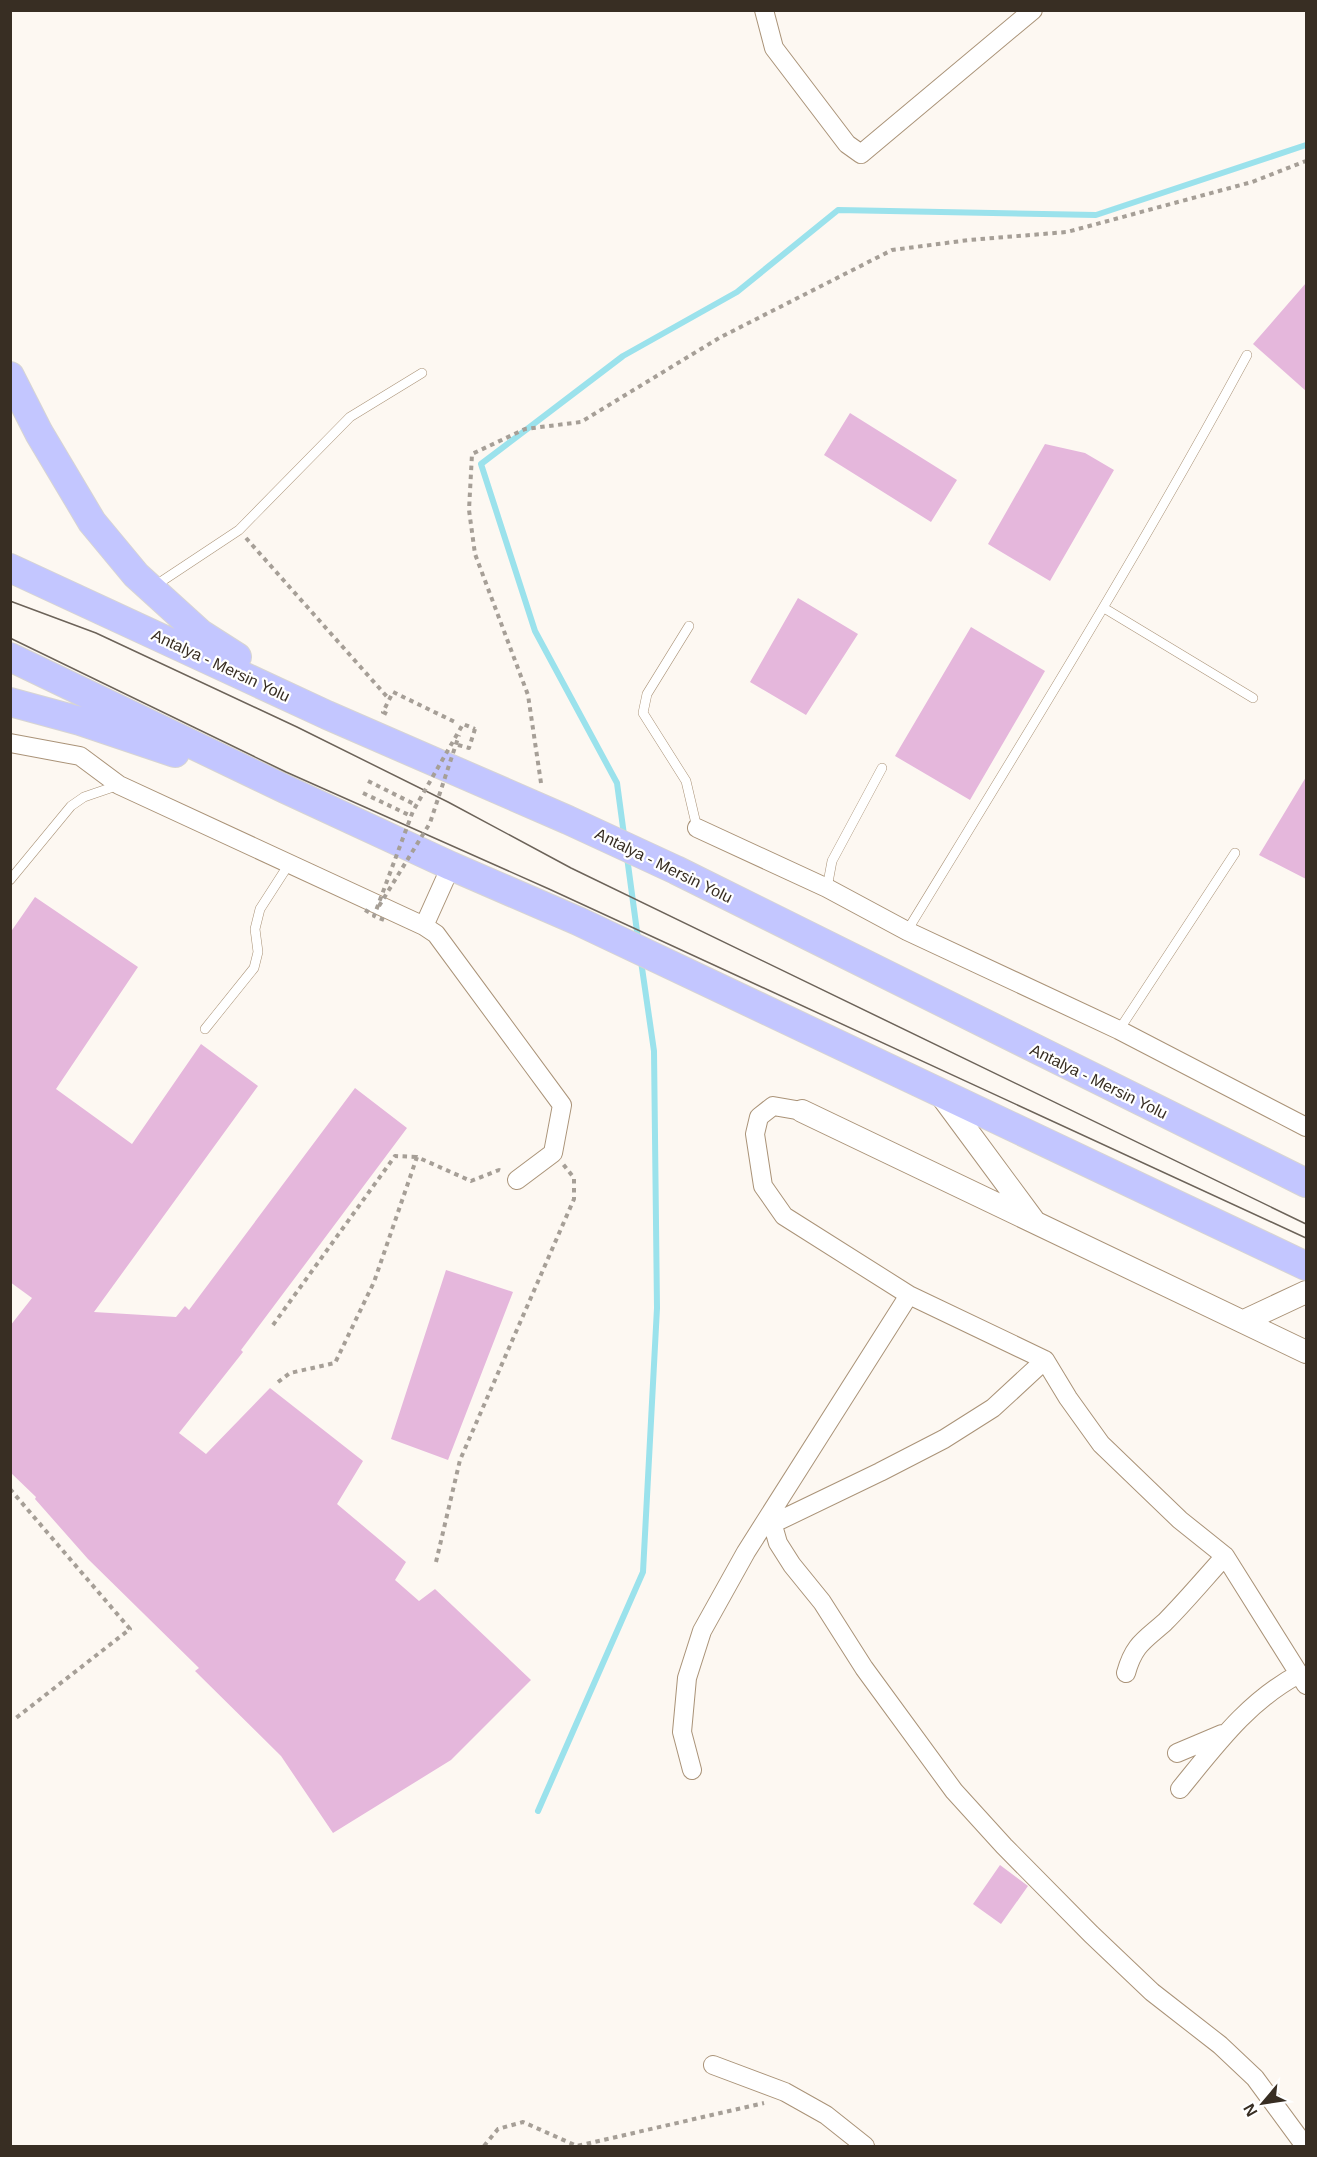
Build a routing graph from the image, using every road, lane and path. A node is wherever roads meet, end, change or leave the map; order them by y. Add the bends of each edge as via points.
1 (764, 10) edge
2 (1034, 10) edge
3 (1306, 161) edge
4 (1247, 355) dead end
5 (422, 373) dead end
6 (10, 376) edge
7 (239, 530) junction
8 (10, 568) edge
9 (151, 588) junction
10 (1104, 608) junction
11 (689, 626) dead end
12 (10, 657) edge
13 (1253, 698) dead end
14 (389, 699) junction
15 (10, 702) edge
16 (327, 715) junction
17 (393, 717) dead end
18 (462, 724) junction
19 (10, 743) edge
20 (423, 758) junction
21 (882, 768) dead end
22 (368, 781) dead end
23 (119, 785) junction
24 (285, 789) junction
25 (363, 793) dead end
26 (416, 805) junction
27 (557, 815) junction
28 (411, 816) junction
29 (698, 828) joint
30 (1235, 853) dead end
31 (290, 864) junction
32 (451, 866) junction
33 (10, 880) edge
34 (827, 888) junction
35 (365, 910) dead end
36 (374, 916) junction
37 (384, 920) dead end
38 (424, 926) junction
39 (907, 931) junction
40 (205, 1029) dead end
41 (1119, 1030) junction
42 (937, 1090) junction
43 (802, 1111) joint
44 (1306, 1126) edge
45 (553, 1153) junction
46 (417, 1157) junction
47 (517, 1180) joint
48 (1306, 1184) edge
49 (1036, 1223) junction
50 (1306, 1266) edge
51 (1306, 1292) edge
52 (909, 1294) junction
53 (1244, 1321) junction
54 (273, 1325) dead end
55 (1306, 1352) edge
56 (1045, 1360) junction
57 (279, 1382) dead end
58 (10, 1489) edge
59 (771, 1519) junction
60 (1225, 1556) junction
61 (436, 1562) dead end
62 (1126, 1672) dead end
63 (1303, 1680) edge
64 (10, 1718) edge
65 (1229, 1731) junction
66 (1177, 1753) dead end
67 (693, 1770) dead end
68 (1180, 1789) dead end
69 (713, 2065) dead end
70 (794, 2097) junction
71 (484, 2146) edge
72 (865, 2146) edge
73 (1305, 2146) edge

1 - 2 street via 774,48 847,144 861,154
3 - 27 path via 1252,182 1067,232 892,250 719,338 581,422 525,429 472,454 470,510 474,554 528,695
4 - 10 lane
5 - 7 lane via 350,417
6 - 9 highway via 92,522
7 - 9 lane
7 - 14 path
8 - 16 highway, Antalya - Mersin Yolu
9 - 16 highway via 201,634
10 - 13 lane
10 - 39 lane
11 - 29 lane via 647,694 643,713 686,781
12 - 24 highway
14 - 17 path via 383,712
14 - 18 path, bridge via 393,692
15 - 24 highway
16 - 20 highway, Antalya - Mersin Yolu
18 - 20 path, bridge via 475,729 469,748 434,736
18 - 26 path, bridge
18 - 36 path, bridge via 430,822
19 - 23 street via 80,756
20 - 27 highway, Antalya - Mersin Yolu
21 - 34 lane via 832,861
22 - 26 path
23 - 31 street
23 - 33 lane via 84,797 71,806
24 - 32 highway
25 - 28 path
26 - 28 path, bridge
27 - 48 highway, Antalya - Mersin Yolu via 676,870
28 - 36 path, bridge
29 - 34 street
30 - 41 lane
31 - 38 street
31 - 40 lane via 260,909 254,968
32 - 38 street
32 - 42 highway via 578,921
34 - 39 street
35 - 36 path, bridge
36 - 37 path, bridge
38 - 45 street via 436,934 562,1105
39 - 41 street
41 - 44 street
42 - 49 street
42 - 50 highway
43 - 49 street
43 - 52 street via 773,1106 759,1117 754,1134 763,1186 784,1216
45 - 47 street
45 - 61 path via 574,1178 574,1198 460,1460
46 - 47 path via 471,1181 499,1170
46 - 54 path via 395,1156
46 - 57 path via 374,1282 335,1363 290,1373
49 - 53 street
51 - 53 street
52 - 56 street
52 - 59 street
53 - 55 street
56 - 59 street via 993,1408 944,1439 880,1472
56 - 60 street via 1101,1444 1180,1520
58 - 64 path via 130,1629 16,1718
59 - 67 street via 746,1552 702,1631 687,1678 682,1732
59 - 73 street via 778,1543 792,1565 954,1791 1016,1859 1152,1992 1255,2078
60 - 62 street via 1143,1639
60 - 63 street
63 - 65 street via 1276,1686
65 - 66 street
65 - 68 street
69 - 70 street
70 - 71 path via 577,2146 523,2122 498,2129
70 - 72 street via 826,2115

